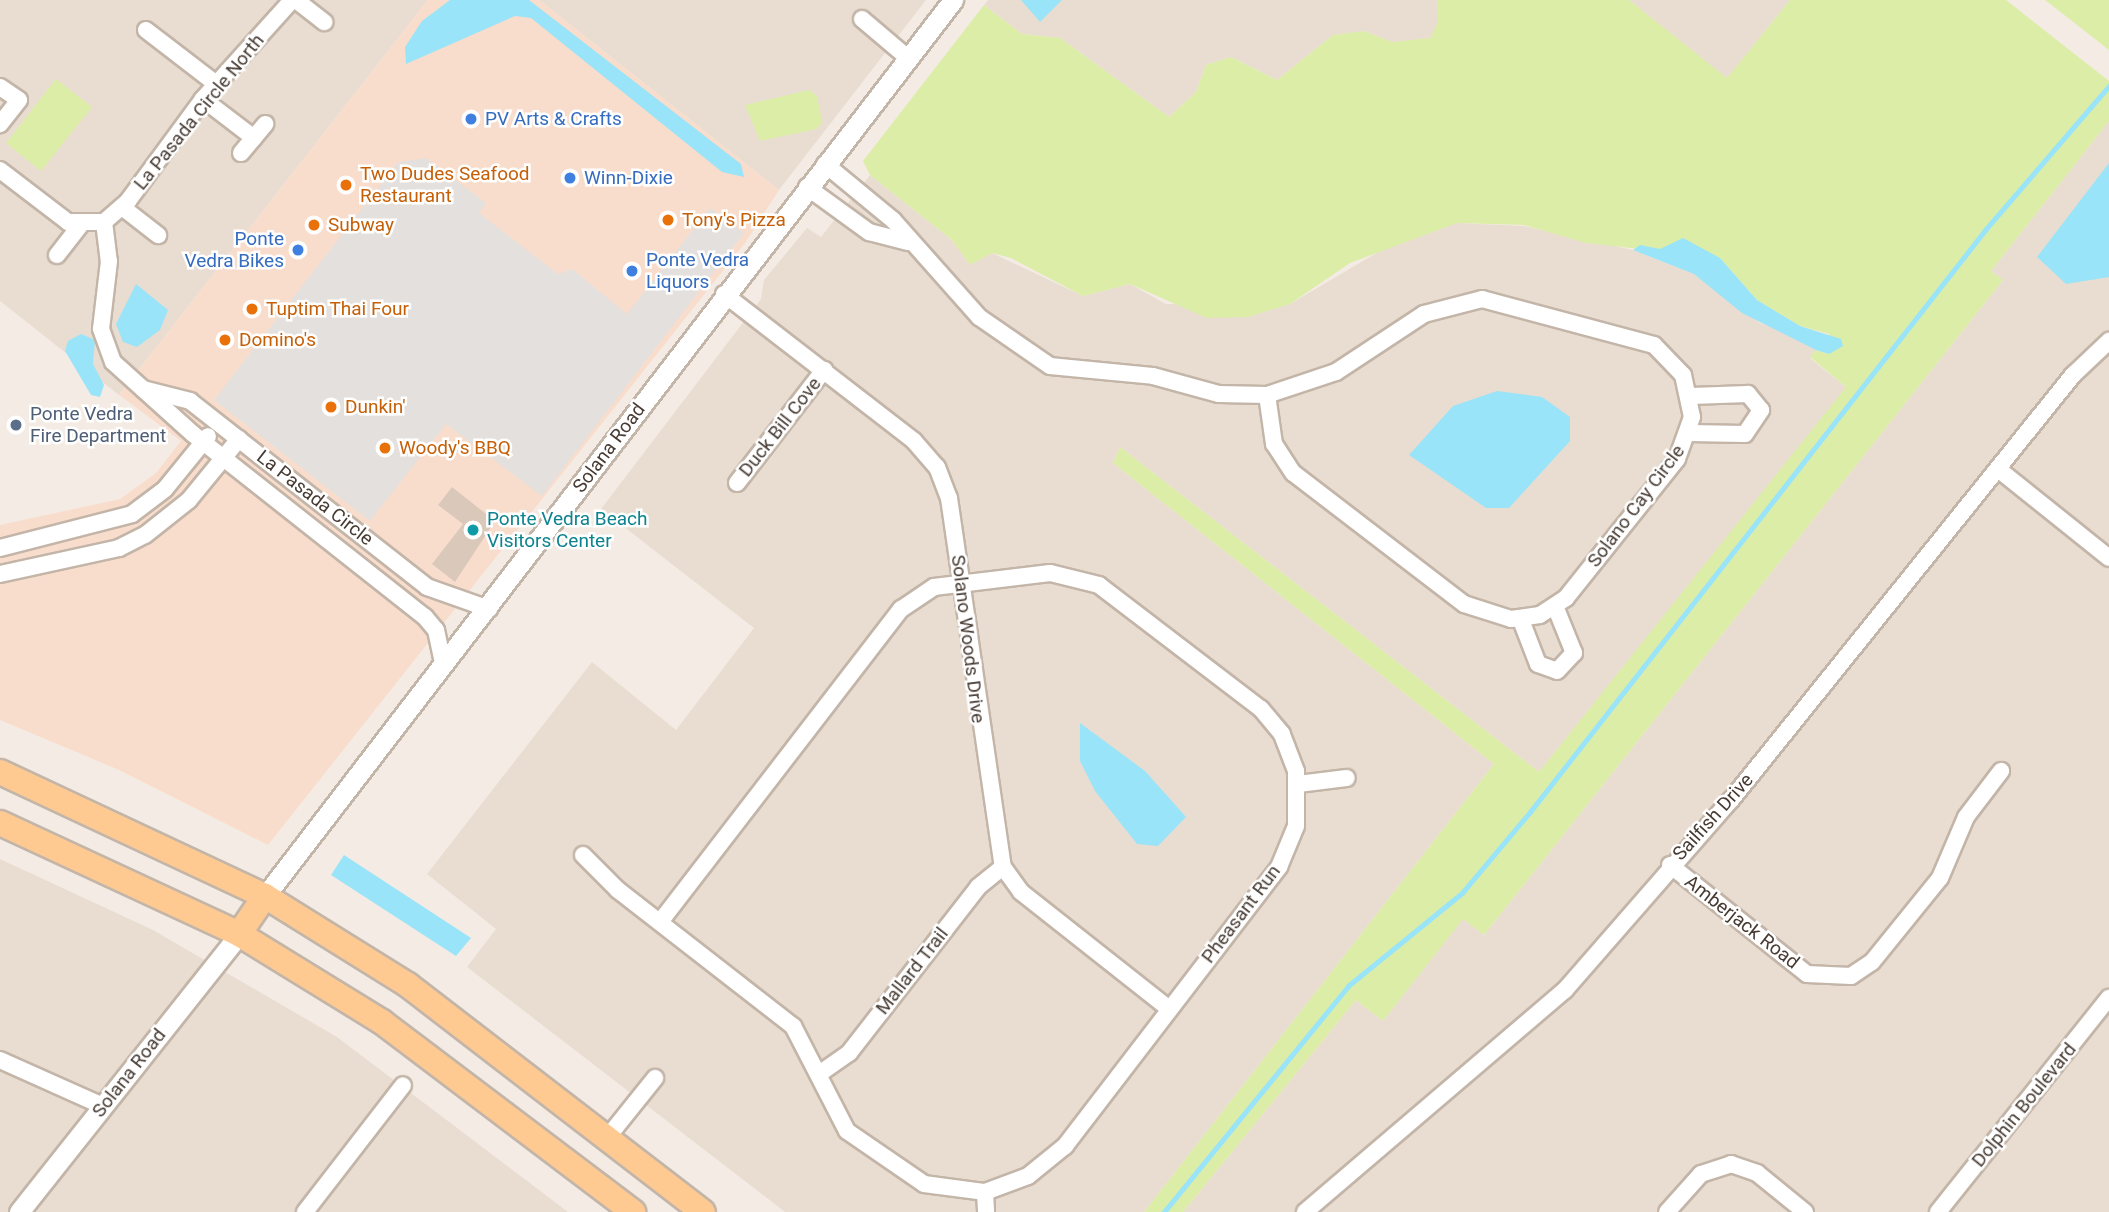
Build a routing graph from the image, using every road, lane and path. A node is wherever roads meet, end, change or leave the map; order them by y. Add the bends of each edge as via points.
1 (294, 0) edge
2 (953, 0) edge
3 (862, 19) dead end
4 (324, 22) dead end
5 (146, 30) dead end
6 (908, 58) junction
7 (216, 84) junction
8 (0, 87) edge
9 (203, 99) junction
10 (0, 124) edge
11 (265, 124) dead end
12 (254, 138) junction
13 (241, 153) dead end
14 (825, 164) junction
15 (0, 170) edge
16 (807, 187) junction
17 (122, 207) junction
18 (104, 222) junction
19 (80, 226) junction
20 (158, 235) dead end
21 (908, 242) junction
22 (57, 255) dead end
23 (724, 295) junction
24 (2109, 341) edge
25 (824, 370) junction
26 (143, 388) junction
27 (1266, 395) junction
28 (1691, 396) junction
29 (219, 423) junction
30 (1689, 433) junction
31 (239, 439) junction
32 (203, 442) junction
33 (224, 458) junction
34 (1998, 469) junction
35 (737, 483) dead end
36 (7, 546) edge
37 (2109, 558) edge
38 (20, 570) junction
39 (0, 574) edge
40 (960, 583) junction
41 (1555, 606) junction
42 (489, 609) junction
43 (1521, 620) junction
44 (443, 664) junction
45 (2001, 771) dead end
46 (0, 772) edge
47 (1346, 778) dead end
48 (1298, 784) junction
49 (0, 822) edge
50 (583, 855) dead end
51 (1670, 865) junction
52 (1003, 867) junction
53 (265, 896) junction
54 (660, 922) junction
55 (239, 934) junction
56 (2109, 998) edge
57 (1169, 1009) junction
58 (0, 1060) edge
59 (820, 1074) junction
60 (655, 1078) dead end
61 (403, 1086) dead end
62 (103, 1106) junction
63 (607, 1138) junction
64 (985, 1192) junction
65 (19, 1212) edge
66 (305, 1212) edge
67 (633, 1212) edge
68 (703, 1212) edge
69 (986, 1212) edge
70 (1305, 1212) edge
71 (1667, 1212) edge
72 (1805, 1212) edge
73 (1938, 1212) edge

1 - 4 street
1 - 7 street, La Pasada Circle North
2 - 6 street, Solana Road
3 - 6 street
5 - 7 street
6 - 14 street, Solana Road
7 - 9 street, La Pasada Circle North
8 - 10 street via 19,100
9 - 12 street
9 - 17 street, La Pasada Circle North
11 - 12 street
12 - 13 street
14 - 16 street, Solana Road
14 - 21 street, Solano Cay Circle via 893,220
15 - 19 street via 57,216
16 - 21 street, Solano Cay Circle via 869,232
16 - 23 street, Solana Road
17 - 18 street, La Pasada Circle North
17 - 20 street
18 - 19 street
18 - 26 street, La Pasada Circle via 109,261 102,329 113,362
19 - 22 street
21 - 27 street, Solano Cay Circle via 944,273 979,317 1050,366 1153,376 1219,394
23 - 25 street, Solano Woods Drive
23 - 42 street, Solana Road
24 - 34 street, Sailfish Drive via 2073,375
25 - 35 street, Duck Bill Cove
25 - 40 street, Solano Woods Drive via 915,441 937,467 949,498
26 - 29 street, La Pasada Circle via 175,393
26 - 32 street, La Pasada Circle
27 - 28 street, Solano Cay Circle via 1336,372 1424,314 1482,299 1654,345 1676,365
27 - 43 street via 1273,444 1293,473 1464,604
28 - 30 street, Solano Cay Circle
28 - 30 street via 1748,394 1761,410 1745,434
29 - 31 street, La Pasada Circle
29 - 32 street
30 - 41 street, Solano Cay Circle via 1676,459
31 - 33 street
31 - 42 street, La Pasada Circle via 427,587
32 - 33 street, La Pasada Circle
32 - 36 street via 165,489 132,514
33 - 38 street via 189,500 145,535 119,548
33 - 44 street, La Pasada Circle via 425,617 436,630
34 - 37 street
34 - 51 street, Sailfish Drive via 1740,789
36 - 38 street
38 - 39 street
40 - 48 street, Pheasant Run via 1050,573 1099,585 1261,709 1282,734
40 - 52 street, Solano Woods Drive
40 - 54 street, Pheasant Run via 922,592 901,609
41 - 43 street, Solano Cay Circle
41 - 43 street via 1574,653 1557,671 1538,664
42 - 44 street, Solana Road
44 - 53 street, Solana Road
45 - 51 street, Amberjack Road via 1966,817 1940,877 1872,962 1851,976 1807,974
46 - 53 main road
47 - 48 street
48 - 57 street, Pheasant Run via 1296,826 1279,867
49 - 55 main road
50 - 54 street
51 - 70 street, Sailfish Drive via 1528,1026 1348,1169
52 - 57 street, Solano Woods Drive via 1021,892
52 - 59 street, Mallard Trail via 978,887 849,1053
53 - 55 main road
53 - 63 main road via 408,985
54 - 59 street, Pheasant Run via 793,1026
55 - 62 street, Solana Road
55 - 67 main road via 382,1022
56 - 73 street, Dolphin Boulevard
57 - 64 street, Pheasant Run via 1065,1146 1028,1176
58 - 62 street
59 - 64 street, Pheasant Run via 837,1119 889,1164 943,1190
60 - 63 street
61 - 66 street
62 - 65 street, Solana Road
63 - 68 main road
64 - 69 street
71 - 72 street via 1701,1174 1731,1164 1757,1173

